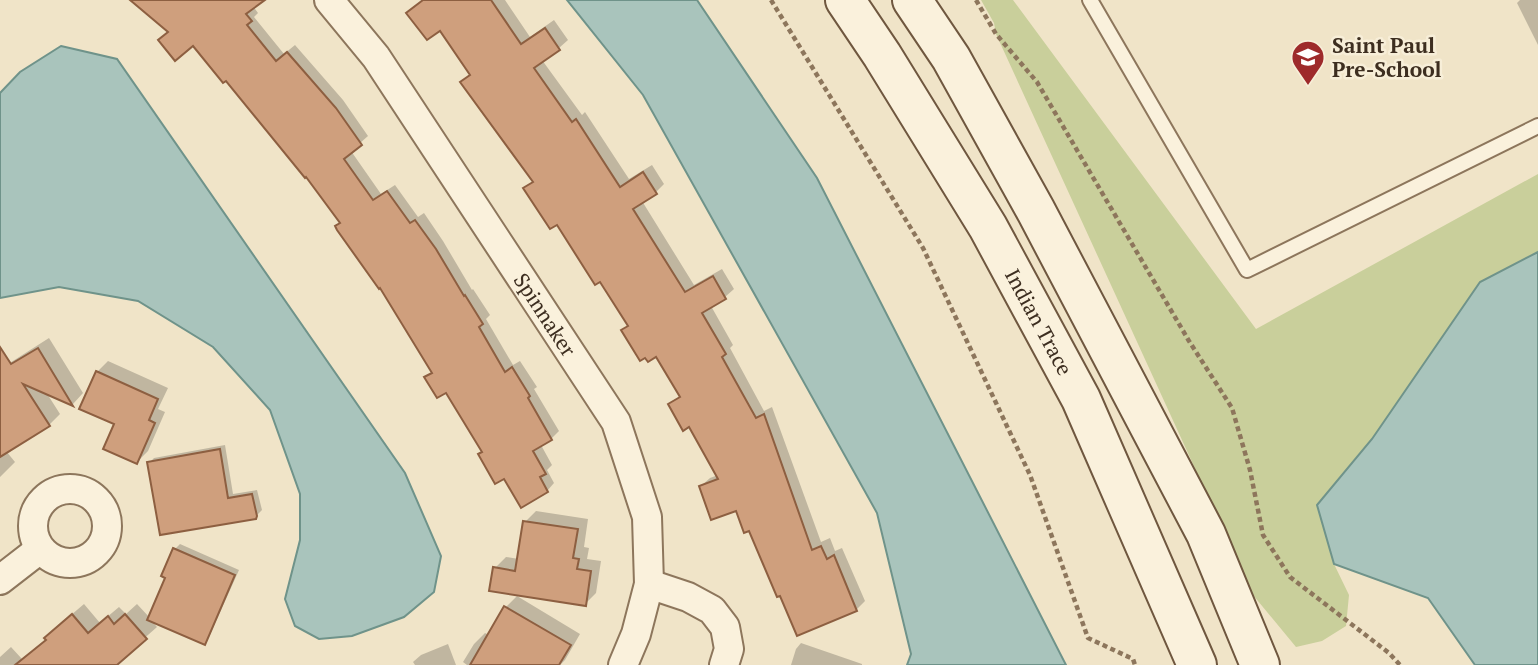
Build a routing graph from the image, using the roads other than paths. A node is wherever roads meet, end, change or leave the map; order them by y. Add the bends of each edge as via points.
1 (329, 0) edge
2 (845, 0) edge
3 (912, 0) edge
4 (1090, 0) edge
5 (1538, 126) edge
6 (40, 549) dead end
7 (0, 580) edge
8 (649, 584) junction
9 (623, 665) edge
10 (724, 665) edge
11 (1196, 665) edge
12 (1260, 665) edge

1 - 8 street, Spinnaker via 376,57 616,422 647,517
2 - 11 main road, Indian Trace via 988,227 1081,399
3 - 12 main road via 951,58 1036,211 1200,522
4 - 5 lane via 1247,270
6 - 7 street
8 - 9 street, Spinnaker
8 - 10 street via 712,610 725,627 729,649

